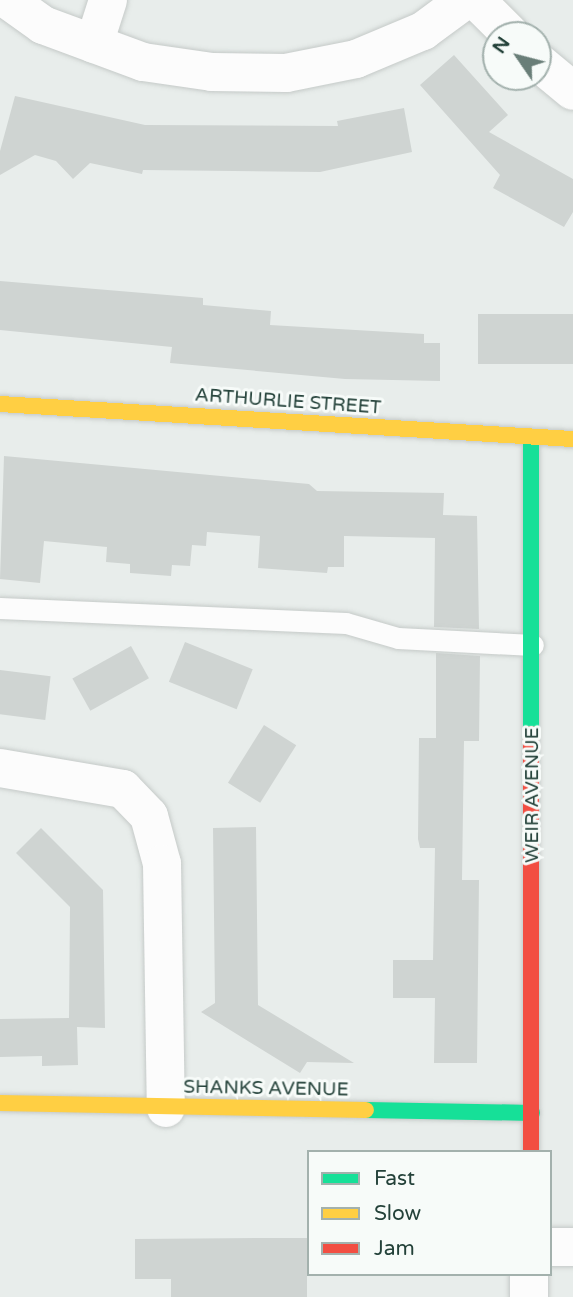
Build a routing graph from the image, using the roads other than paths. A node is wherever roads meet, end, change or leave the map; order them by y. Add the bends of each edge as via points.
1 (8, 0) edge
2 (108, 0) edge
3 (465, 0) edge
4 (476, 0) edge
5 (497, 21) edge
6 (94, 44) junction
7 (552, 74) edge
8 (573, 92) edge
9 (0, 404) edge
10 (531, 439) junction
11 (573, 439) edge
12 (0, 608) edge
13 (533, 645) junction
14 (0, 768) edge
15 (0, 1103) edge
16 (166, 1108) junction
17 (532, 1113) junction
18 (531, 1150) edge
19 (552, 1247) edge
20 (573, 1247) edge
21 (529, 1276) edge
22 (529, 1297) edge

1 - 6 street via 43,25
2 - 6 street
3 - 6 street via 423,31 367,54 286,73 212,72 154,64
4 - 5 street
7 - 8 street
9 - 10 street, ARTHURLIE STREET
10 - 11 street, ARTHURLIE STREET
10 - 13 street, WEIR AVENUE
12 - 13 lane via 346,623 398,638
13 - 17 street, WEIR AVENUE
14 - 16 street via 123,789 149,816 162,864
15 - 16 street, SHANKS AVENUE
16 - 17 street, SHANKS AVENUE
17 - 18 street, WEIR AVENUE
19 - 20 street
21 - 22 street

